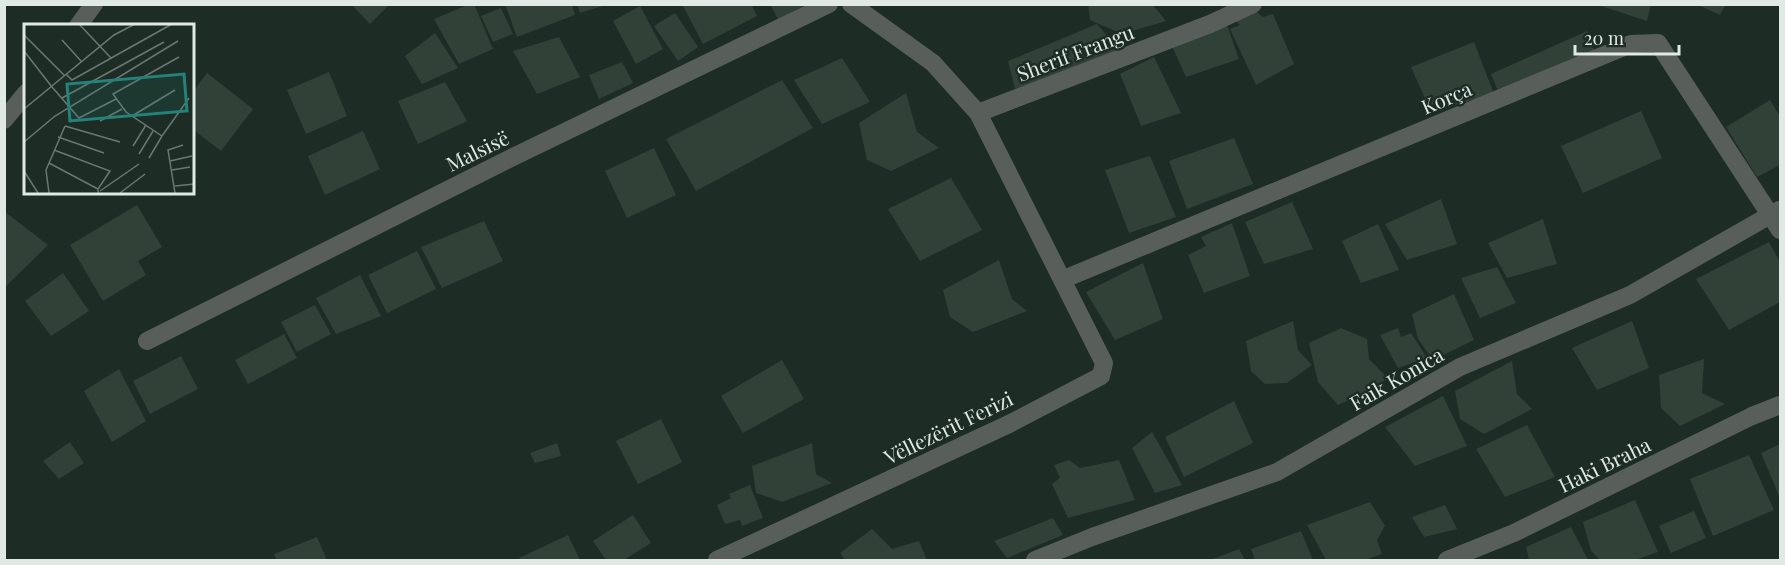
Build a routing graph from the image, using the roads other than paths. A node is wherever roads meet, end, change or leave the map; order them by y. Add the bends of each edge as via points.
1 (94, 4) edge
2 (829, 4) edge
3 (851, 4) edge
4 (1253, 4) edge
5 (79, 24) edge
6 (24, 95) edge
7 (978, 113) junction
8 (4, 120) edge
9 (1775, 212) edge
10 (1780, 230) edge
11 (1064, 279) junction
12 (147, 341) dead end
13 (1780, 405) edge
14 (717, 561) edge
15 (1035, 561) edge
16 (1447, 561) edge

1 - 5 street
2 - 12 street, Malsisë
3 - 7 street via 933,63
4 - 7 street, Sherif Frangu
6 - 8 street
7 - 11 street
9 - 10 street
9 - 11 street, Korça via 1658,43 1631,44
9 - 15 street, Faik Konica via 1630,295 1460,367 1277,472
11 - 14 street, Vëllezërit Ferizi via 1104,363 1101,376 1009,424
13 - 16 street, Haki Braha via 1514,533

